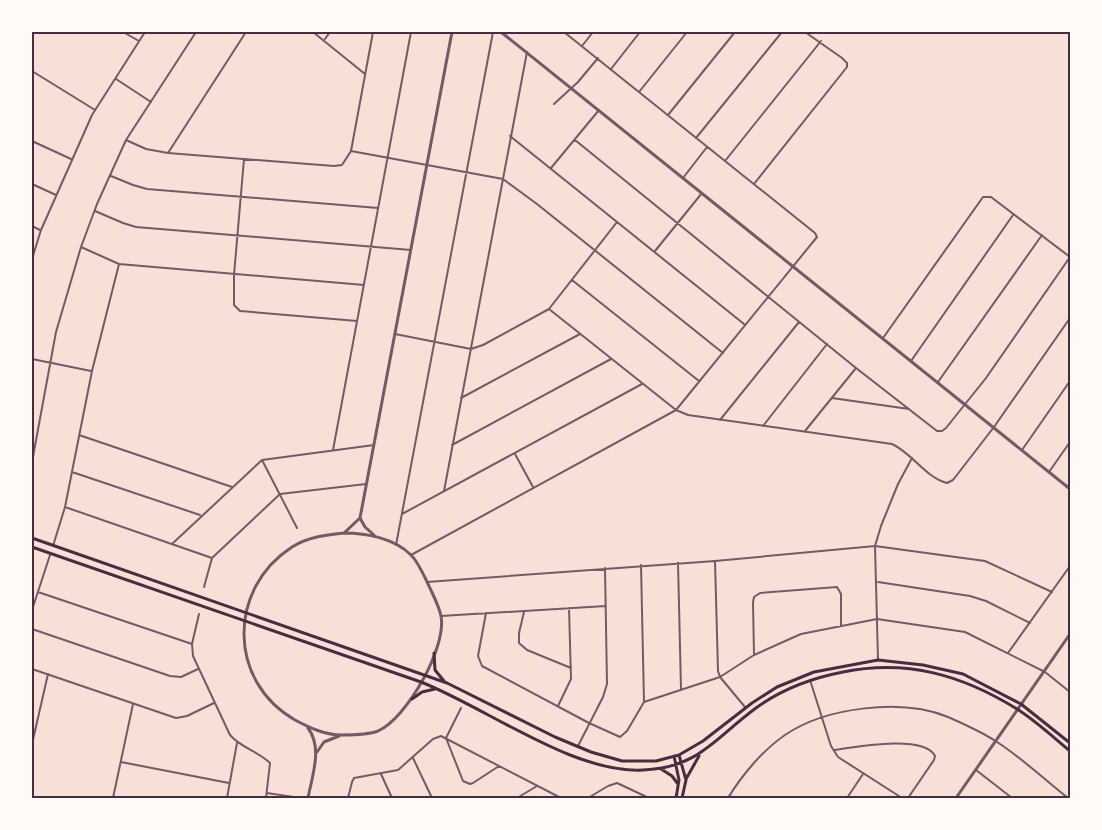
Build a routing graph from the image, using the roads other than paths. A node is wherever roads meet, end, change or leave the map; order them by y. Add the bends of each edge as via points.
1 (123, 32) edge
2 (145, 32) edge
3 (196, 32) edge
4 (246, 32) edge
5 (314, 32) edge
6 (330, 32) edge
7 (373, 32) edge
8 (411, 32) edge
9 (452, 32) edge
10 (493, 32) edge
11 (501, 32) edge
12 (564, 32) edge
13 (593, 32) edge
14 (640, 32) edge
15 (687, 32) edge
16 (735, 32) edge
17 (782, 32) edge
18 (805, 32) edge
19 (324, 40) junction
20 (821, 41) junction
21 (138, 42) junction
22 (582, 46) junction
23 (527, 52) junction
24 (598, 58) junction
25 (611, 69) junction
26 (32, 71) edge
27 (365, 74) junction
28 (116, 80) junction
29 (570, 88) junction
30 (639, 92) junction
31 (151, 102) junction
32 (554, 104) dead end
33 (95, 110) junction
34 (598, 110) junction
35 (668, 115) junction
36 (510, 136) junction
37 (696, 138) junction
38 (575, 140) junction
39 (32, 141) edge
40 (126, 141) junction
41 (707, 147) junction
42 (351, 151) junction
43 (168, 153) junction
44 (387, 158) junction
45 (71, 159) junction
46 (244, 159) junction
47 (725, 161) junction
48 (427, 165) junction
49 (551, 168) junction
50 (466, 172) junction
51 (110, 175) junction
52 (683, 177) junction
53 (503, 179) junction
54 (32, 184) edge
55 (754, 184) junction
56 (702, 193) junction
57 (56, 195) junction
58 (241, 197) junction
59 (378, 208) junction
60 (95, 211) junction
61 (1013, 215) junction
62 (617, 222) junction
63 (678, 223) junction
64 (32, 226) edge
65 (41, 230) junction
66 (238, 235) junction
67 (1042, 235) junction
68 (371, 246) junction
69 (81, 247) junction
70 (411, 250) junction
71 (594, 251) junction
72 (655, 251) junction
73 (1070, 257) edge
74 (32, 259) edge
75 (119, 264) junction
76 (794, 267) junction
77 (234, 275) junction
78 (572, 280) junction
79 (364, 285) junction
80 (769, 297) junction
81 (549, 309) junction
82 (1071, 318) edge
83 (357, 321) junction
84 (799, 321) junction
85 (745, 325) junction
86 (395, 334) junction
87 (580, 334) junction
88 (883, 338) junction
89 (434, 342) junction
90 (827, 344) junction
91 (471, 349) junction
92 (723, 353) junction
93 (32, 359) edge
94 (611, 359) junction
95 (911, 361) junction
96 (50, 363) junction
97 (856, 368) junction
98 (92, 371) junction
99 (1071, 381) edge
100 (700, 382) junction
101 (938, 382) junction
102 (642, 384) junction
103 (461, 398) junction
104 (832, 398) junction
105 (965, 404) junction
106 (909, 409) junction
107 (676, 410) junction
108 (720, 420) junction
109 (763, 426) junction
110 (994, 427) junction
111 (805, 432) junction
112 (79, 435) junction
113 (1071, 442) edge
114 (374, 444) junction
115 (452, 445) junction
116 (333, 450) junction
117 (1022, 450) junction
118 (515, 454) junction
119 (912, 458) junction
120 (262, 460) junction
121 (32, 462) edge
122 (72, 472) junction
123 (1049, 472) junction
124 (367, 483) junction
125 (232, 487) junction
126 (532, 487) junction
127 (1071, 489) edge
128 (444, 491) junction
129 (280, 494) junction
130 (65, 507) junction
131 (402, 514) junction
132 (201, 516) junction
133 (360, 518) junction
134 (297, 528) dead end
135 (344, 533) junction
136 (376, 536) junction
137 (32, 538) edge
138 (172, 544) junction
139 (396, 545) junction
140 (53, 546) junction
141 (875, 546) junction
142 (32, 547) edge
143 (50, 555) junction
144 (411, 555) junction
145 (212, 558) junction
146 (715, 561) junction
147 (678, 563) junction
148 (641, 566) junction
149 (1071, 566) edge
150 (605, 568) junction
151 (427, 582) junction
152 (877, 582) junction
153 (204, 587) dead end
154 (38, 592) junction
155 (1052, 592) junction
156 (606, 606) junction
157 (568, 608) junction
158 (32, 610) edge
159 (525, 610) junction
160 (245, 612) junction
161 (486, 613) junction
162 (199, 614) dead end
163 (441, 616) junction
164 (877, 619) junction
165 (244, 621) junction
166 (1030, 623) junction
167 (841, 626) junction
168 (32, 629) edge
169 (1071, 634) edge
170 (192, 644) junction
171 (434, 653) junction
172 (1008, 653) junction
173 (754, 655) junction
174 (878, 660) junction
175 (32, 669) edge
176 (198, 669) junction
177 (571, 669) junction
178 (1045, 672) junction
179 (48, 674) junction
180 (425, 675) junction
181 (720, 677) junction
182 (810, 680) junction
183 (421, 682) junction
184 (447, 683) junction
185 (437, 688) junction
186 (681, 690) junction
187 (1071, 692) edge
188 (412, 699) junction
189 (644, 702) junction
190 (214, 703) junction
191 (133, 704) junction
192 (1021, 704) junction
193 (558, 706) junction
194 (461, 708) dead end
195 (746, 708) junction
196 (1018, 710) junction
197 (822, 717) junction
198 (589, 723) junction
199 (306, 726) junction
200 (340, 735) junction
201 (446, 738) junction
202 (996, 741) junction
203 (237, 743) junction
204 (1071, 743) edge
205 (32, 744) edge
206 (578, 746) junction
207 (834, 750) junction
208 (1071, 751) edge
209 (316, 754) junction
210 (679, 755) junction
211 (700, 755) junction
212 (674, 756) junction
213 (412, 757) junction
214 (121, 762) junction
215 (682, 763) junction
216 (676, 764) junction
217 (499, 766) junction
218 (661, 769) junction
219 (976, 770) junction
220 (380, 774) junction
221 (863, 774) junction
222 (686, 780) junction
223 (229, 783) junction
224 (537, 786) junction
225 (680, 786) junction
226 (267, 793) junction
227 (728, 797) edge
228 (114, 798) edge
229 (227, 798) edge
230 (266, 798) edge
231 (300, 798) edge
232 (308, 798) edge
233 (348, 798) edge
234 (392, 798) edge
235 (432, 798) edge
236 (517, 798) edge
237 (561, 798) edge
238 (588, 798) edge
239 (649, 798) edge
240 (676, 798) edge
241 (682, 798) edge
242 (735, 798) edge
243 (848, 798) edge
244 (902, 798) edge
245 (908, 798) edge
246 (956, 798) edge
247 (1012, 798) edge
248 (1068, 798) edge

1 - 21 street
2 - 21 street
3 - 31 street
4 - 43 street
5 - 19 street
6 - 19 street
7 - 27 street
8 - 44 street
9 - 48 street
10 - 50 street
11 - 23 street
12 - 22 street
13 - 22 street
14 - 25 street
15 - 30 street
16 - 35 street
17 - 37 street
18 - 20 street
19 - 27 street
20 - 47 street
20 - 55 street via 844,59 847,67
21 - 28 street
22 - 24 street
23 - 29 street
23 - 36 street
24 - 25 street
24 - 29 street
25 - 30 street
26 - 33 street
27 - 42 street
28 - 31 street
28 - 33 street
29 - 32 street
29 - 34 street
30 - 35 street
31 - 40 street
33 - 45 street
34 - 38 street
34 - 52 street
35 - 37 street
36 - 49 street
36 - 53 street
37 - 41 street
38 - 49 street
38 - 63 street
39 - 45 street
40 - 43 street
40 - 51 street
41 - 47 street
41 - 52 street
42 - 44 street
42 - 46 street via 346,162 338,166
43 - 46 street
44 - 48 street
44 - 59 street
45 - 57 street
46 - 58 street
47 - 55 street
48 - 50 street
48 - 70 street
49 - 62 street
50 - 53 street
50 - 89 street
51 - 58 street via 141,188
51 - 60 street
52 - 56 street
53 - 71 street
53 - 91 street
54 - 57 street
55 - 76 street via 817,235
56 - 63 street
56 - 76 street
57 - 65 street
58 - 59 street
58 - 66 street
59 - 68 street
60 - 66 street via 136,227
60 - 69 street
61 - 67 street
61 - 88 street via 991,197 980,199
61 - 95 street
62 - 71 street
62 - 72 street
63 - 72 street
63 - 80 street
64 - 65 street
65 - 74 street
66 - 68 street
66 - 77 street
67 - 73 street
67 - 101 street
68 - 70 street
68 - 79 street
69 - 75 street
69 - 96 street
70 - 86 street
71 - 78 street
71 - 92 street
72 - 85 street
73 - 105 street
75 - 77 street
75 - 98 street
76 - 80 street
76 - 88 street
77 - 79 street
77 - 83 street via 234,305 240,311
78 - 81 street
78 - 100 street
79 - 83 street
80 - 84 street
80 - 85 street
81 - 87 street
81 - 91 street
82 - 110 street
83 - 116 street
84 - 90 street
84 - 108 street
85 - 92 street
86 - 89 street
86 - 114 street
87 - 94 street
87 - 103 street
88 - 95 street
89 - 91 street
89 - 131 street
90 - 97 street
90 - 109 street
91 - 103 street
92 - 100 street
93 - 96 street
94 - 102 street
94 - 115 street
95 - 101 street
96 - 98 street
96 - 121 street
97 - 104 street
97 - 106 street
98 - 112 street
99 - 117 street
100 - 107 street
101 - 105 street
102 - 107 street
102 - 118 street
103 - 115 street
104 - 106 street
104 - 111 street
105 - 106 street via 942,431 935,430
105 - 110 street
107 - 108 street
107 - 126 street
108 - 109 street
109 - 111 street
110 - 117 street
110 - 119 street via 950,482 939,480
111 - 119 street via 892,444
112 - 122 street
112 - 125 street
113 - 123 street
114 - 116 street
114 - 124 street
115 - 128 street
116 - 120 street
117 - 123 street
118 - 126 street
118 - 128 street
119 - 141 street
120 - 125 street
120 - 129 street
122 - 130 street
122 - 132 street
123 - 127 street
124 - 129 street
124 - 133 street
125 - 132 street
126 - 144 street
128 - 131 street
129 - 134 street
129 - 145 street
130 - 138 street
130 - 140 street
131 - 139 street
132 - 138 street
133 - 135 street
133 - 136 street
135 - 136 street
135 - 160 street via 315,537 285,552 259,579
136 - 139 street
137 - 140 main road
138 - 145 street
139 - 144 street
140 - 160 main road
141 - 146 street
141 - 152 street
141 - 155 street via 986,561
142 - 143 main road
143 - 154 street
143 - 165 main road
144 - 151 street
145 - 153 street
146 - 147 street
146 - 181 street
147 - 148 street
147 - 186 street
148 - 150 street
148 - 189 street
149 - 155 street
150 - 151 street
150 - 156 street
151 - 163 street
152 - 164 street
152 - 166 street via 970,596
154 - 158 street
154 - 170 street
155 - 166 street
156 - 157 street
156 - 198 street via 607,684
157 - 159 street
157 - 177 street
159 - 161 street
159 - 177 street via 519,643
160 - 165 street
160 - 180 main road
161 - 163 street
161 - 193 street via 479,663
162 - 170 street
163 - 171 street
164 - 167 street
164 - 172 street via 958,631
164 - 174 street
165 - 183 main road
165 - 199 street via 246,655 261,689 281,711
166 - 172 street
167 - 173 street via 801,634
167 - 173 street via 841,594 837,587 760,593 753,603
168 - 176 street via 170,676 181,677
169 - 178 street
170 - 176 street
171 - 180 street
171 - 184 main road via 435,670
172 - 178 street
173 - 181 street
174 - 192 main road via 953,671
174 - 195 main road via 800,677
175 - 179 street
176 - 190 street
177 - 193 street
178 - 187 street
178 - 192 street
179 - 191 street
179 - 205 street
180 - 183 street
180 - 184 main road
181 - 186 street
181 - 195 street
182 - 196 main road via 873,667 924,671 965,682
182 - 197 street
182 - 211 main road via 764,702
183 - 185 main road
183 - 188 street
184 - 206 main road
185 - 188 main road
185 - 218 main road via 563,752 618,769
186 - 189 street
188 - 200 street via 380,730
189 - 198 street via 623,736 617,737
190 - 191 street via 181,718
190 - 203 street
191 - 214 street
192 - 196 street
192 - 204 main road
193 - 198 street
194 - 201 street
195 - 210 main road
196 - 202 street
196 - 208 main road
197 - 202 street via 875,706 896,707 940,714
197 - 207 street
197 - 227 street via 774,744
198 - 206 street
199 - 200 street
199 - 209 street via 314,737
200 - 209 street via 324,742
201 - 213 street via 433,739
201 - 217 street
201 - 217 street via 466,783 473,783
202 - 219 street
202 - 248 street
203 - 223 street
203 - 226 street via 270,763
206 - 212 main road via 622,761 648,762
207 - 221 street
207 - 245 street via 888,743 932,750 934,760
209 - 232 street
210 - 212 main road
210 - 215 main road
211 - 215 main road
211 - 222 main road
212 - 216 main road
213 - 220 street via 398,770
213 - 235 street
214 - 223 street
214 - 228 street
215 - 216 main road
215 - 222 main road
216 - 218 main road
216 - 225 main road
217 - 224 street
218 - 225 main road
219 - 246 street
219 - 247 street
220 - 233 street via 354,778
220 - 234 street
221 - 243 street
221 - 244 street
222 - 241 main road
223 - 229 street
224 - 236 street
224 - 237 street
225 - 240 main road
226 - 230 street
226 - 231 street
227 - 242 street
238 - 239 street via 617,783

